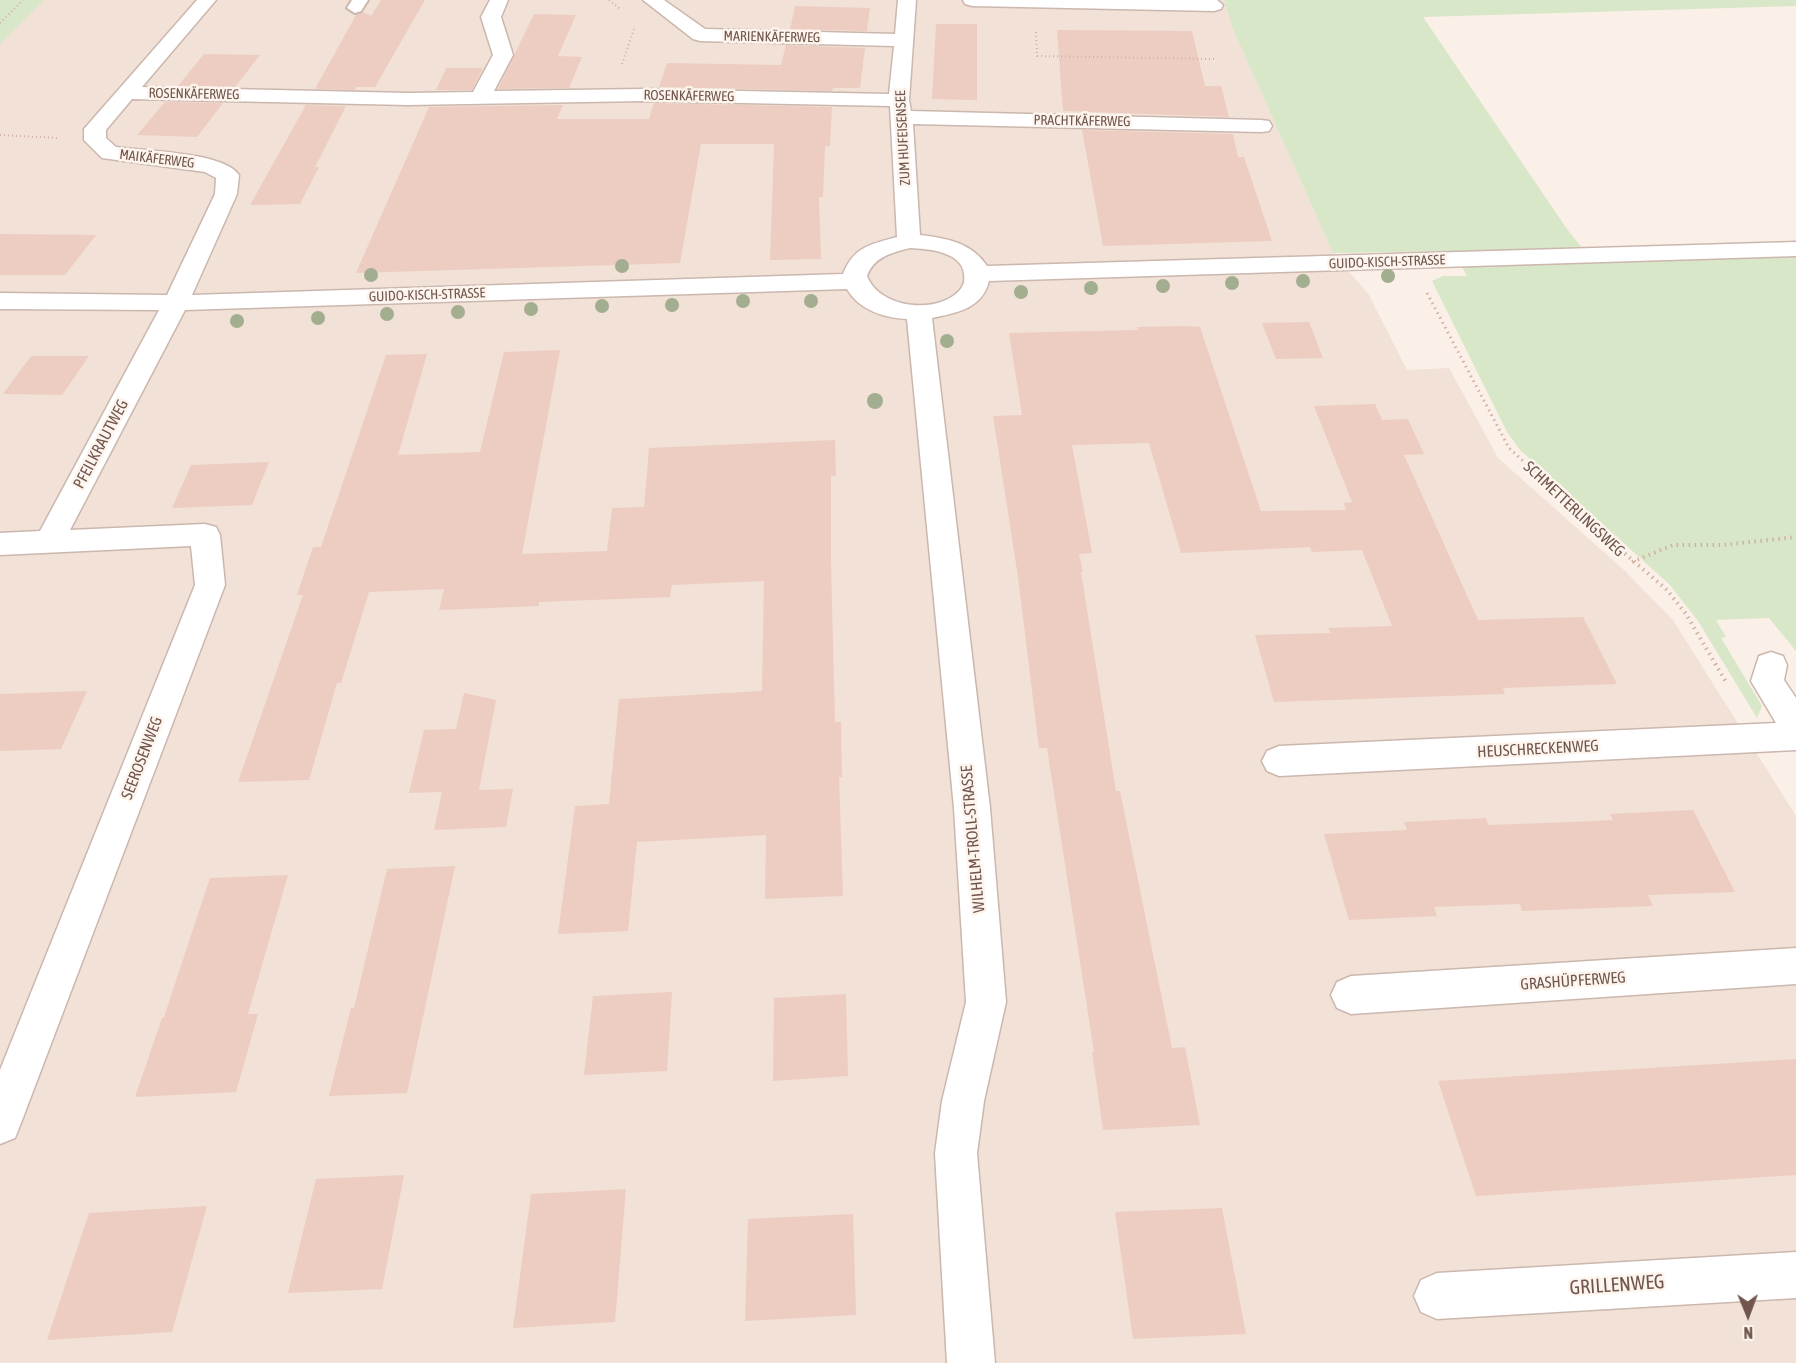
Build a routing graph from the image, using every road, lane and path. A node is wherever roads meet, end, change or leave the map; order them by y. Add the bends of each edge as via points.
1 (23, 0) edge
2 (207, 0) edge
3 (499, 0) edge
4 (652, 0) edge
5 (907, 0) edge
6 (972, 0) edge
7 (1034, 1) edge
8 (1214, 5) dead end
9 (669, 12) junction
10 (0, 22) edge
11 (903, 40) junction
12 (1214, 59) dead end
13 (125, 93) junction
14 (610, 96) junction
15 (479, 99) junction
16 (901, 108) junction
17 (1261, 126) dead end
18 (0, 135) edge
19 (95, 140) junction
20 (909, 241) junction
21 (1796, 249) edge
22 (1420, 261) junction
23 (978, 274) junction
24 (855, 281) junction
25 (0, 301) edge
26 (176, 303) junction
27 (919, 314) junction
28 (1796, 537) edge
29 (49, 542) junction
30 (0, 544) edge
31 (1632, 562) junction
32 (1771, 665) dead end
33 (1796, 726) edge
34 (1796, 736) edge
35 (1759, 738) junction
36 (1279, 761) dead end
37 (1796, 966) edge
38 (1351, 995) dead end
39 (0, 1124) edge
40 (1796, 1275) edge
41 (1437, 1296) dead end
42 (971, 1363) edge

1 - 10 path
2 - 13 street
3 - 15 street via 490,17 503,55
4 - 9 street, MARIENKÄFERWEG
5 - 11 street, ZUM HUFEISENSEE
6 - 7 street
7 - 8 street
7 - 12 path via 1037,56
9 - 11 street, MARIENKÄFERWEG via 700,35
9 - 14 path via 637,22
11 - 16 street, ZUM HUFEISENSEE
13 - 15 street, ROSENKÄFERWEG
13 - 19 street via 95,129
14 - 15 street, ROSENKÄFERWEG
14 - 16 street, ROSENKÄFERWEG
16 - 17 street, PRACHTKÄFERWEG
16 - 20 street, ZUM HUFEISENSEE
18 - 19 path
19 - 26 street, MAIKÄFERWEG via 110,153 211,166 228,174 226,194
20 - 23 street via 954,249 972,262
20 - 24 street via 875,250 856,269
21 - 22 street, GUIDO-KISCH-STRASSE
22 - 23 street, GUIDO-KISCH-STRASSE
22 - 31 path, SCHMETTERLINGSWEG via 1425,290 1509,448
23 - 27 street via 977,285 957,305
24 - 26 street, GUIDO-KISCH-STRASSE
24 - 27 street via 864,296 883,308
25 - 26 street, GUIDO-KISCH-STRASSE
26 - 29 street, PFEILKRAUTWEG
27 - 42 street, WILHELM-TROLL-STRASSE via 972,808 986,1002 963,1101 956,1154
28 - 31 path via 1724,545 1673,545
29 - 30 street
29 - 39 street, SEEROSENWEG via 205,535 210,585
31 - 35 path, SCHMETTERLINGSWEG via 1667,590 1686,614
32 - 33 street via 1767,681
34 - 35 street, HEUSCHRECKENWEG
35 - 36 street, HEUSCHRECKENWEG
37 - 38 street, GRASHÜPFERWEG
40 - 41 street, GRILLENWEG

